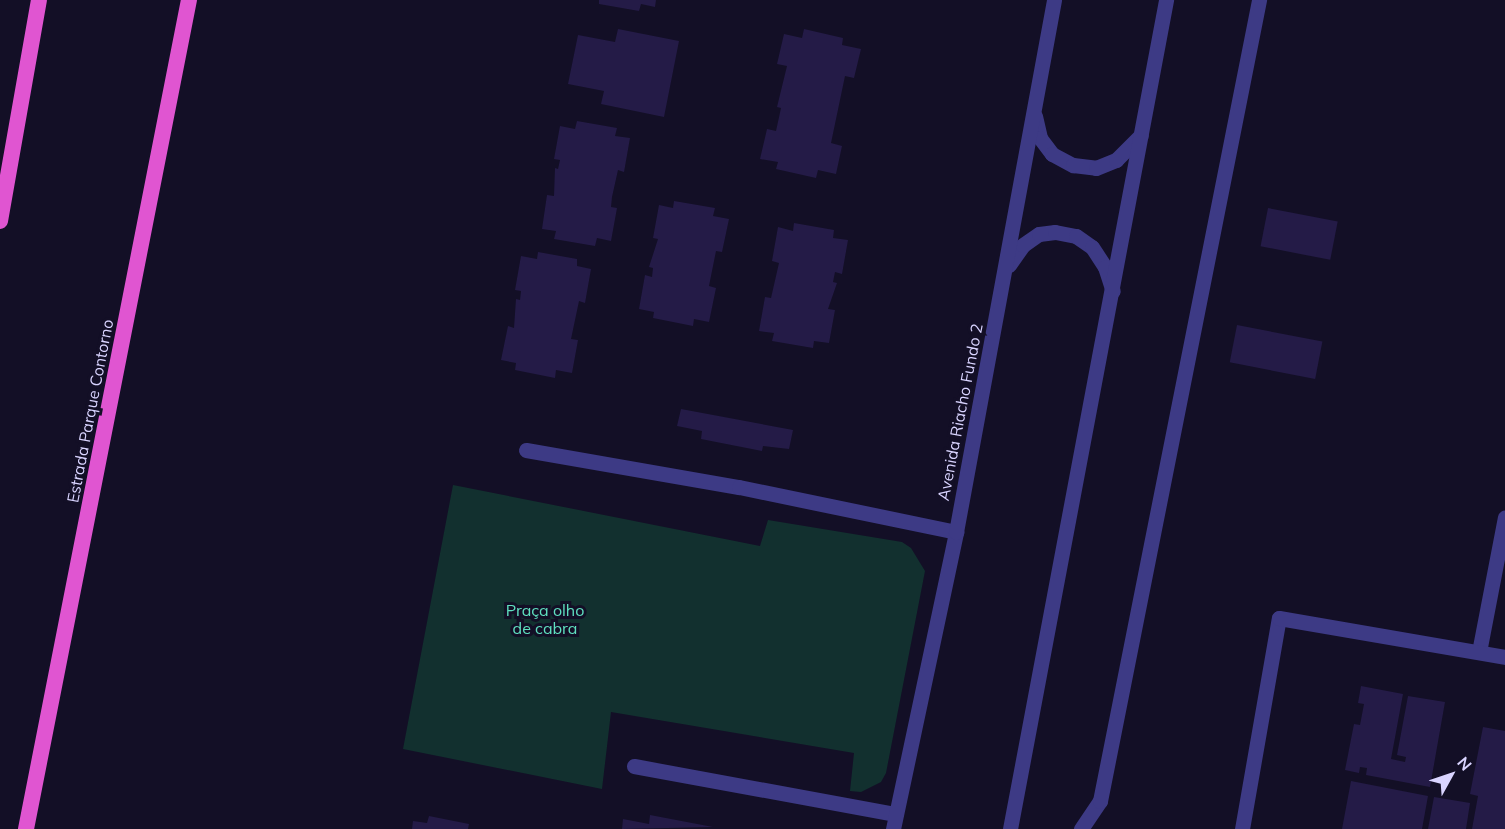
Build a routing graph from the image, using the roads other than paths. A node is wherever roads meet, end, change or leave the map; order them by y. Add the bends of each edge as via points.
1 (39, 0) edge
2 (189, 0) edge
3 (1054, 0) edge
4 (1166, 0) edge
5 (1259, 0) edge
6 (1033, 110) junction
7 (1142, 133) junction
8 (0, 221) edge
9 (1006, 269) junction
10 (1114, 294) junction
11 (526, 450) dead end
12 (1505, 518) edge
13 (956, 532) junction
14 (1479, 652) junction
15 (1505, 657) edge
16 (634, 766) dead end
17 (894, 821) edge
18 (26, 829) edge
19 (1010, 829) edge
20 (1081, 829) edge
21 (1242, 829) edge

1 - 8 highway
2 - 18 highway, Estrada Parque Contorno
3 - 6 street, Avenida Riacho Fundo 2
4 - 7 street
5 - 20 street via 1100,801
6 - 7 street via 1040,138 1052,154 1073,165 1096,168 1116,160
6 - 9 street, Avenida Riacho Fundo 2
7 - 10 street
9 - 10 street via 1023,245 1039,234 1076,236 1092,247 1106,267
9 - 13 street, Avenida Riacho Fundo 2
10 - 19 street
11 - 13 street via 739,487
12 - 14 street
13 - 17 street, Avenida Riacho Fundo 2
14 - 15 street
14 - 21 street via 1279,618
16 - 17 street

